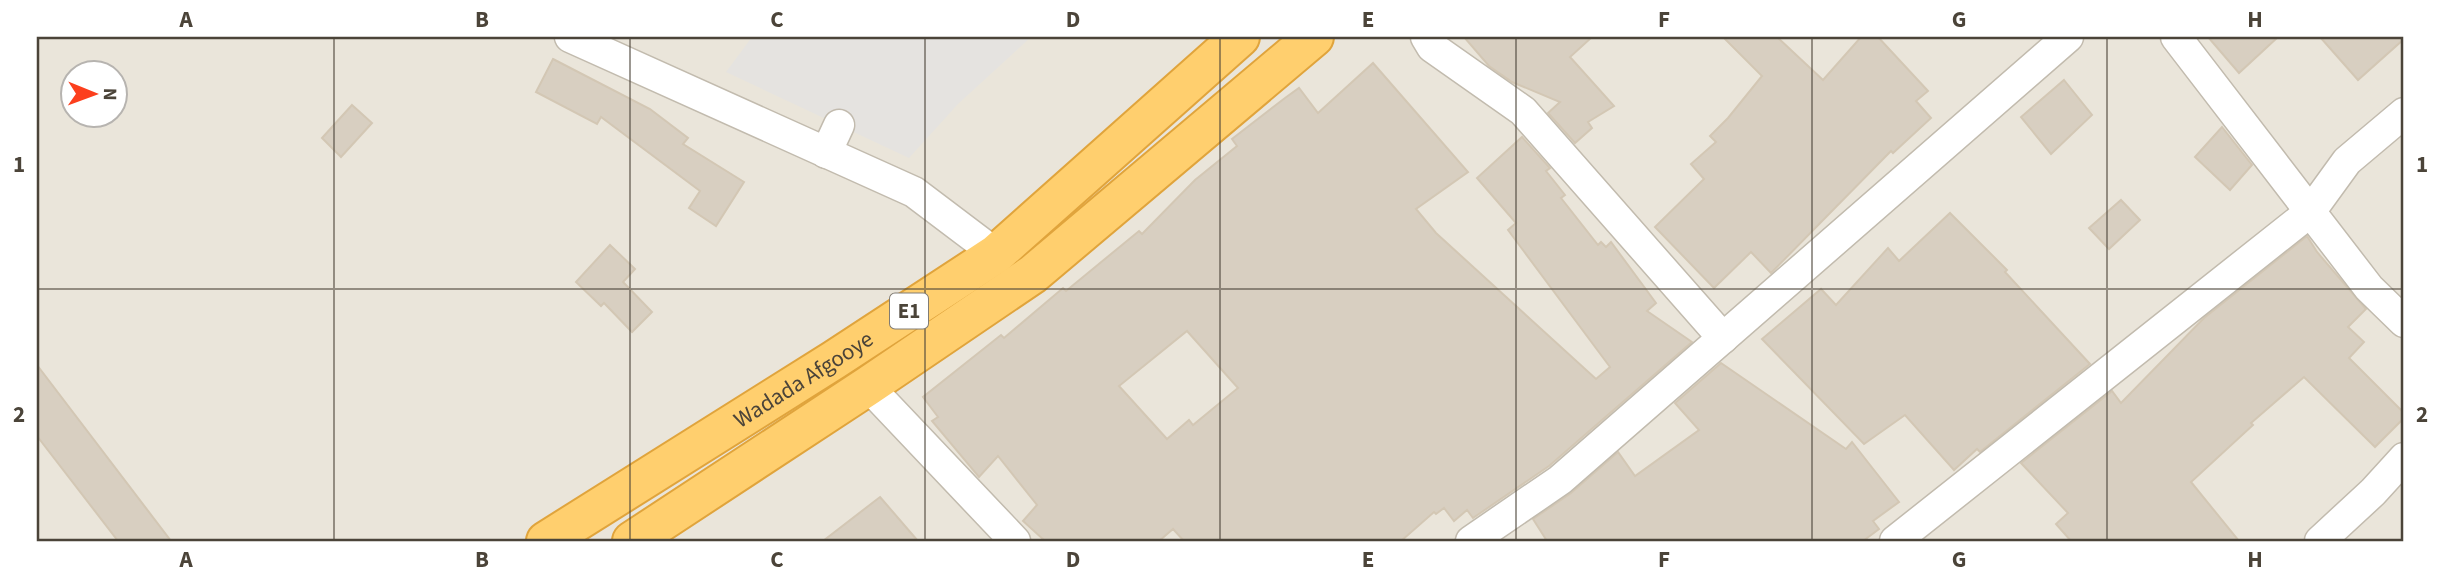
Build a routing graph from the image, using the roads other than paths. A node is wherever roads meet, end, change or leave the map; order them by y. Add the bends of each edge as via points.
1 (570, 37) edge
2 (1240, 37) edge
3 (1314, 37) edge
4 (1426, 37) edge
5 (2068, 37) edge
6 (2176, 37) edge
7 (2404, 113) edge
8 (839, 125) dead end
9 (826, 153) junction
10 (2310, 212) junction
11 (996, 254) junction
12 (2404, 322) edge
13 (1723, 338) junction
14 (868, 386) junction
15 (2404, 458) edge
16 (546, 541) edge
17 (632, 541) edge
18 (1014, 541) edge
19 (1471, 541) edge
20 (1895, 541) edge
21 (2320, 541) edge

1 - 9 street
2 - 11 highway, Wadada Afgooye / E1
3 - 14 highway, Wadada Afgooye / E1 via 1033,274
4 - 13 street via 1432,47 1523,111
5 - 13 street
6 - 10 street
7 - 10 street via 2347,161
8 - 9 street
9 - 11 street via 915,192
10 - 12 street via 2369,288
10 - 20 street
11 - 16 highway, Wadada Afgooye / E1
13 - 19 street via 1560,480
14 - 17 highway, Wadada Afgooye / E1
14 - 18 street
15 - 21 street

